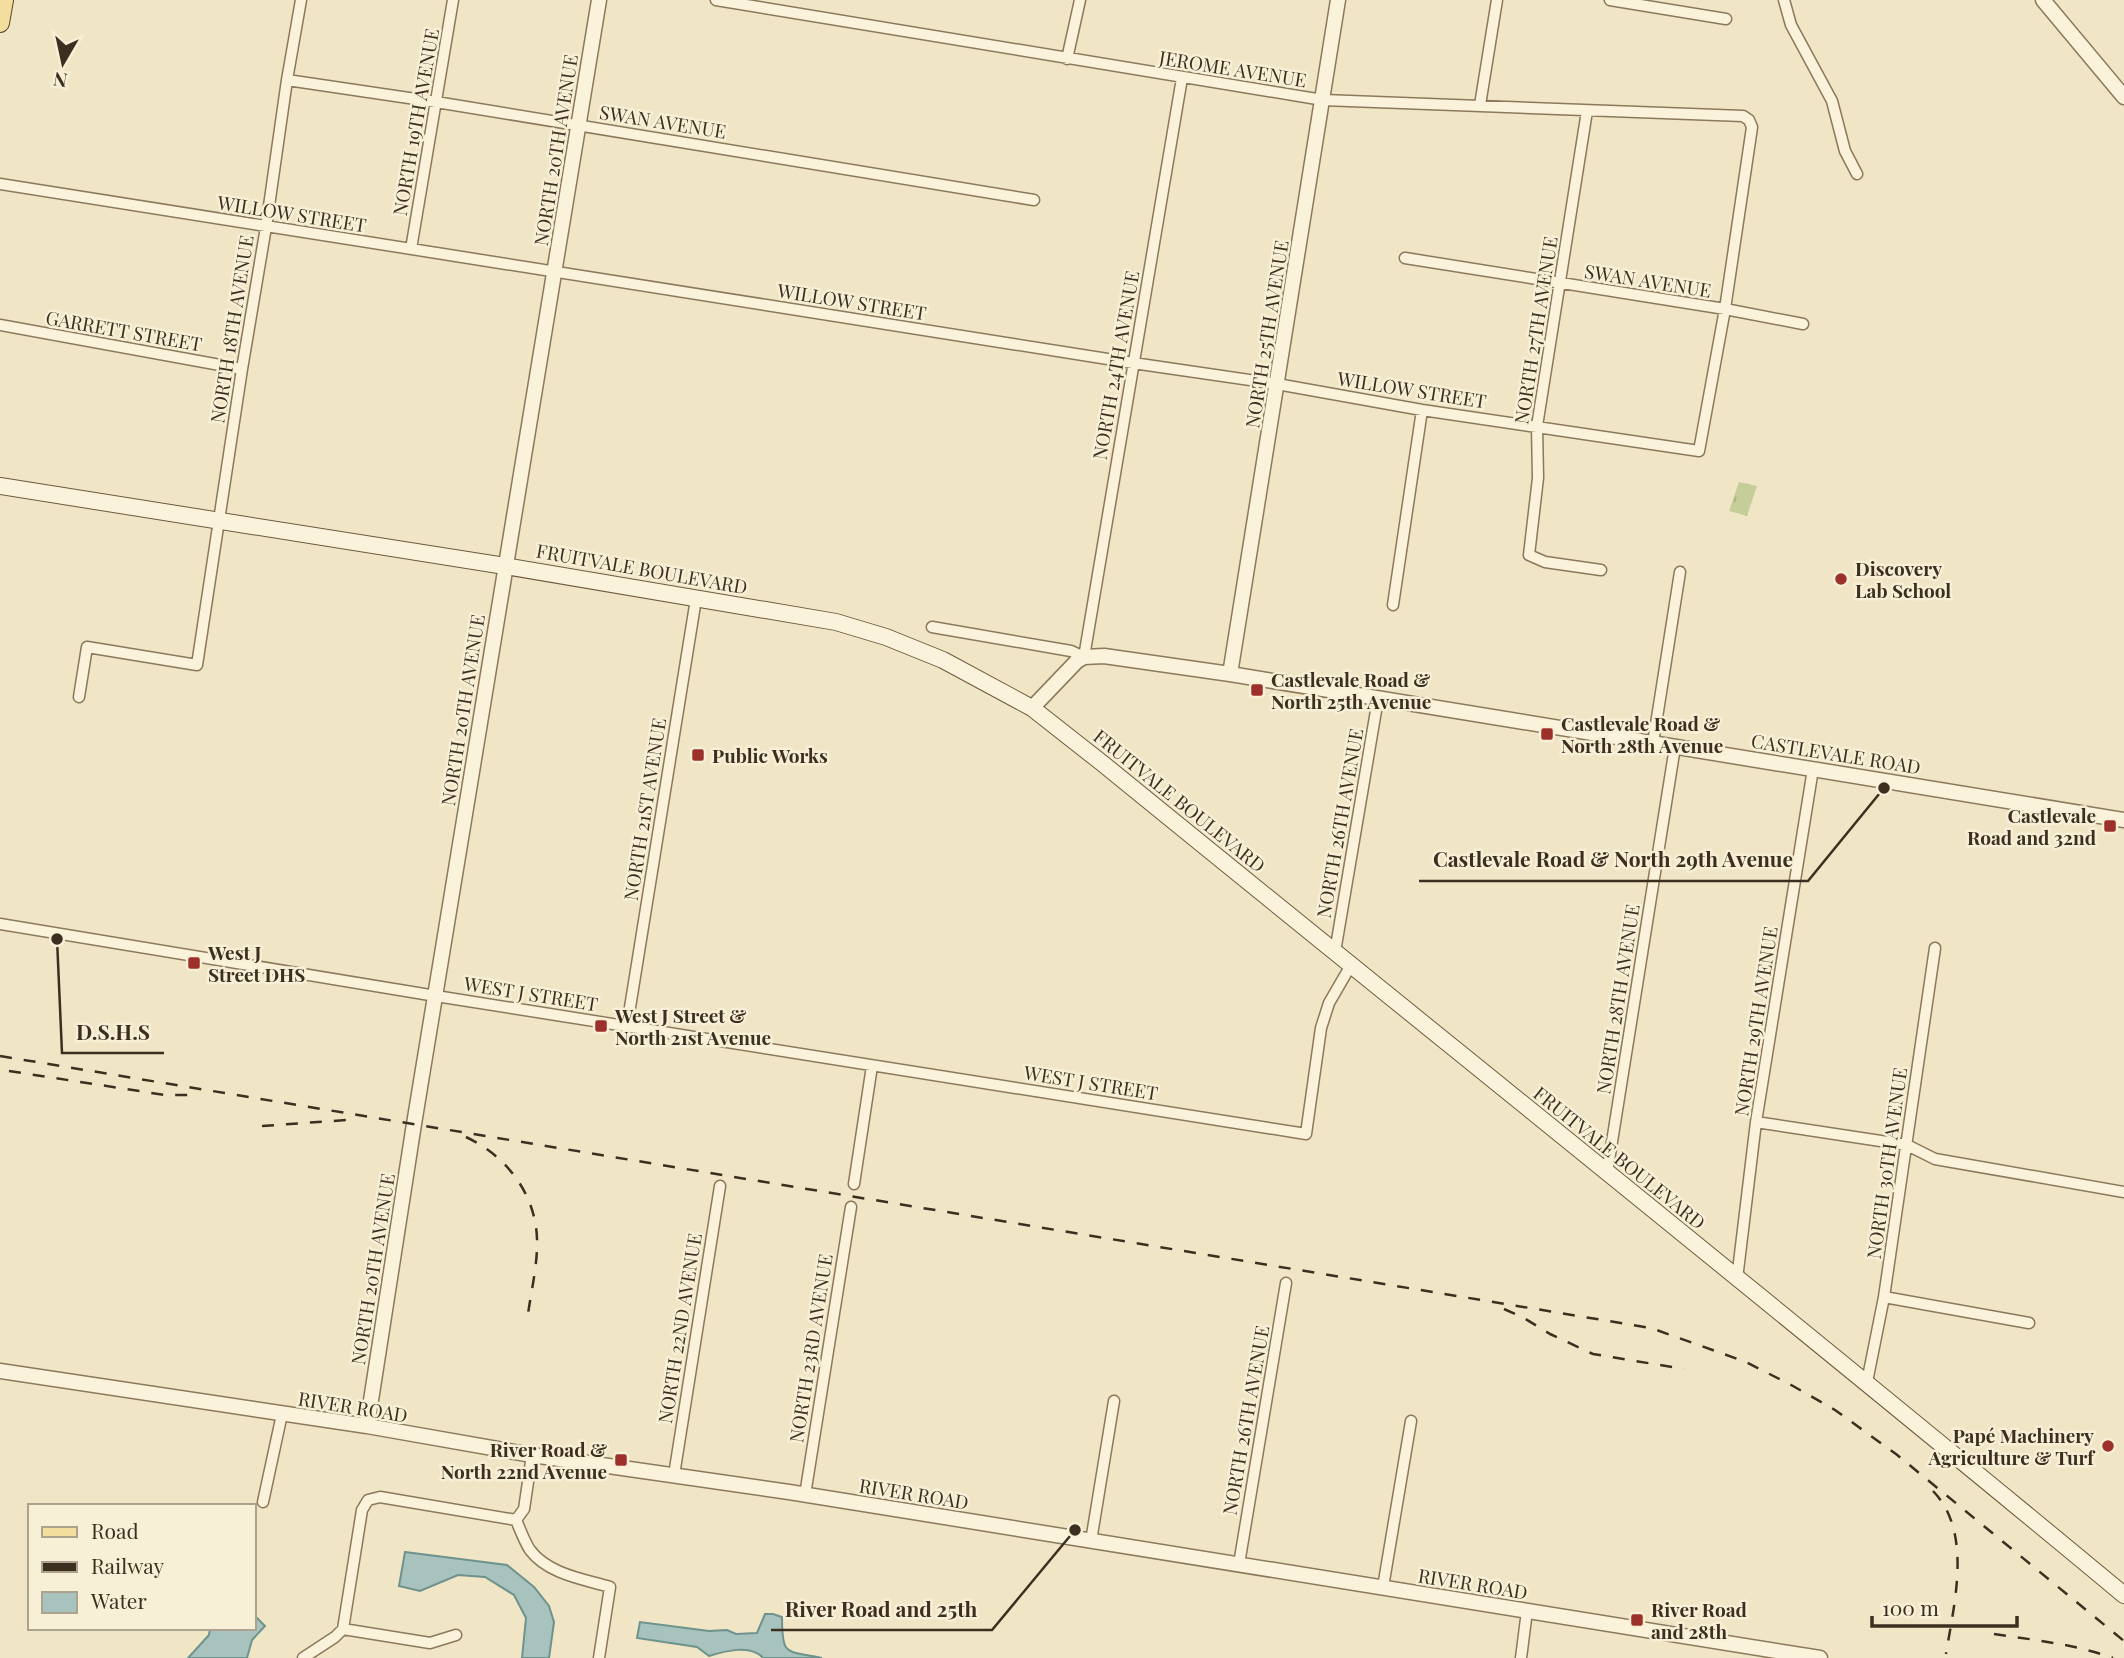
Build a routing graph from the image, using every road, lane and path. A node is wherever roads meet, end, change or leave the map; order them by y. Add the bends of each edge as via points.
1 (4, 0) edge
2 (301, 0) edge
3 (453, 0) edge
4 (599, 0) edge
5 (716, 0) edge
6 (1080, 0) edge
7 (1338, 0) edge
8 (1497, 0) edge
9 (1610, 0) edge
10 (1783, 0) edge
11 (2043, 0) edge
12 (1726, 19) dead end
13 (0, 23) edge
14 (1067, 59) junction
15 (1182, 78) junction
16 (287, 80) junction
17 (2124, 96) edge
18 (1323, 100) junction
19 (436, 102) junction
20 (1480, 105) junction
21 (1587, 111) junction
22 (578, 125) junction
23 (1857, 174) dead end
24 (0, 184) edge
25 (1034, 200) dead end
26 (266, 227) junction
27 (411, 249) junction
28 (1405, 258) dead end
29 (555, 271) junction
30 (1560, 284) junction
31 (1725, 309) junction
32 (1803, 324) dead end
33 (0, 325) edge
34 (1133, 363) junction
35 (242, 369) junction
36 (1277, 384) junction
37 (1422, 410) junction
38 (1537, 426) junction
39 (0, 486) edge
40 (219, 520) junction
41 (505, 566) junction
42 (1601, 570) dead end
43 (1680, 572) dead end
44 (696, 599) junction
45 (1393, 605) dead end
46 (932, 627) dead end
47 (1084, 657) junction
48 (1230, 674) junction
49 (79, 697) dead end
50 (1378, 699) junction
51 (1032, 708) junction
52 (1653, 743) junction
53 (1675, 747) junction
54 (1813, 769) junction
55 (2124, 820) edge
56 (0, 924) edge
57 (1935, 948) dead end
58 (1335, 952) junction
59 (1351, 965) junction
60 (436, 996) junction
61 (627, 1026) junction
62 (872, 1066) junction
63 (1756, 1122) junction
64 (1907, 1145) junction
65 (1607, 1173) junction
66 (854, 1184) dead end
67 (720, 1186) dead end
68 (2124, 1192) edge
69 (851, 1207) dead end
70 (1737, 1279) junction
71 (1286, 1283) dead end
72 (1884, 1297) junction
73 (2029, 1322) dead end
74 (0, 1371) edge
75 (1867, 1381) junction
76 (1114, 1401) dead end
77 (282, 1414) junction
78 (1411, 1421) dead end
79 (367, 1426) junction
80 (532, 1455) junction
81 (674, 1475) junction
82 (805, 1495) junction
83 (263, 1502) dead end
84 (516, 1520) junction
85 (1091, 1541) junction
86 (1239, 1564) junction
87 (1383, 1587) junction
88 (2124, 1595) edge
89 (1527, 1611) junction
90 (343, 1629) junction
91 (456, 1635) dead end
92 (303, 1658) edge
93 (599, 1658) edge
94 (1521, 1658) edge
95 (1820, 1658) edge

1 - 13 main road
2 - 16 street, NORTH 18TH AVENUE
3 - 19 street, NORTH 19TH AVENUE
4 - 22 street, NORTH 20TH AVENUE
5 - 14 street, JEROME AVENUE
6 - 14 street
7 - 18 street, NORTH 25TH AVENUE
8 - 20 street
9 - 12 street
10 - 23 street via 1791,25 1832,101 1845,151
11 - 17 street
14 - 15 street, JEROME AVENUE
15 - 18 street, JEROME AVENUE
15 - 34 street, NORTH 24TH AVENUE
16 - 19 street, SWAN AVENUE
16 - 26 street, NORTH 18TH AVENUE
18 - 20 street, JEROME AVENUE
18 - 36 street, NORTH 25TH AVENUE
19 - 22 street, SWAN AVENUE
19 - 27 street, NORTH 19TH AVENUE
20 - 21 street, JEROME AVENUE
21 - 30 street, NORTH 27TH AVENUE
21 - 31 street, JEROME AVENUE via 1742,116 1749,120 1752,127
22 - 25 street, SWAN AVENUE
22 - 29 street, NORTH 20TH AVENUE
24 - 26 street, WILLOW STREET
26 - 27 street, WILLOW STREET
26 - 35 street, NORTH 18TH AVENUE
27 - 29 street, WILLOW STREET
28 - 30 street, SWAN AVENUE
29 - 34 street, WILLOW STREET
29 - 41 street, NORTH 20TH AVENUE
30 - 31 street, SWAN AVENUE
30 - 38 street, NORTH 27TH AVENUE
31 - 32 street, SWAN AVENUE
31 - 38 street, WILLOW STREET via 1699,451
33 - 35 street, GARRETT STREET
34 - 36 street, WILLOW STREET
34 - 47 street, NORTH 24TH AVENUE
35 - 40 street, NORTH 18TH AVENUE
36 - 37 street, WILLOW STREET
36 - 48 street, NORTH 25TH AVENUE
37 - 38 street, WILLOW STREET
37 - 45 street
38 - 42 street, NORTH 27TH AVENUE via 1538,478 1529,555 1545,562
39 - 40 main road, FRUITVALE BOULEVARD
40 - 41 main road, FRUITVALE BOULEVARD
40 - 49 street, NORTH 18TH AVENUE via 197,665 86,647
41 - 44 main road, FRUITVALE BOULEVARD
41 - 60 street, NORTH 20TH AVENUE
43 - 52 street
44 - 51 main road, FRUITVALE BOULEVARD via 836,622 886,637 943,660
44 - 61 street, NORTH 21ST AVENUE
46 - 47 street, CASTLEVALE ROAD
47 - 48 street, CASTLEVALE ROAD
47 - 51 street
48 - 50 street, CASTLEVALE ROAD
50 - 52 street, CASTLEVALE ROAD
50 - 58 street, NORTH 26TH AVENUE
51 - 58 main road, FRUITVALE BOULEVARD
52 - 53 street, CASTLEVALE ROAD
53 - 54 street, CASTLEVALE ROAD
53 - 65 street, NORTH 28TH AVENUE
54 - 55 street, CASTLEVALE ROAD
54 - 63 street, NORTH 29TH AVENUE
56 - 60 street, WEST J STREET
57 - 64 street, NORTH 30TH AVENUE
58 - 59 main road, FRUITVALE BOULEVARD
59 - 62 street, WEST J STREET via 1329,1003 1321,1028 1306,1134
59 - 65 main road, FRUITVALE BOULEVARD
60 - 61 street, WEST J STREET
60 - 79 street, NORTH 20TH AVENUE
61 - 62 street, WEST J STREET
62 - 66 street
63 - 64 street
63 - 70 street, NORTH 29TH AVENUE
64 - 68 street via 1935,1159
64 - 72 street, NORTH 30TH AVENUE
65 - 70 main road, FRUITVALE BOULEVARD
67 - 81 street, NORTH 22ND AVENUE
69 - 82 street, NORTH 23RD AVENUE
70 - 75 main road, FRUITVALE BOULEVARD
71 - 86 street, NORTH 26TH AVENUE
72 - 73 street
72 - 75 street, NORTH 30TH AVENUE
74 - 77 street, RIVER ROAD
75 - 88 main road, FRUITVALE BOULEVARD
76 - 85 street
77 - 79 street, RIVER ROAD
77 - 83 street
78 - 87 street
79 - 80 street, RIVER ROAD
80 - 81 street, RIVER ROAD
80 - 84 street via 524,1509
81 - 82 street, RIVER ROAD
82 - 85 street, RIVER ROAD
84 - 90 street via 380,1497 368,1500 362,1510
84 - 93 street via 530,1550 546,1565 610,1587
85 - 86 street, RIVER ROAD
86 - 87 street, RIVER ROAD
87 - 89 street, RIVER ROAD
89 - 94 street
89 - 95 street, RIVER ROAD
90 - 91 street via 430,1643
90 - 92 street

